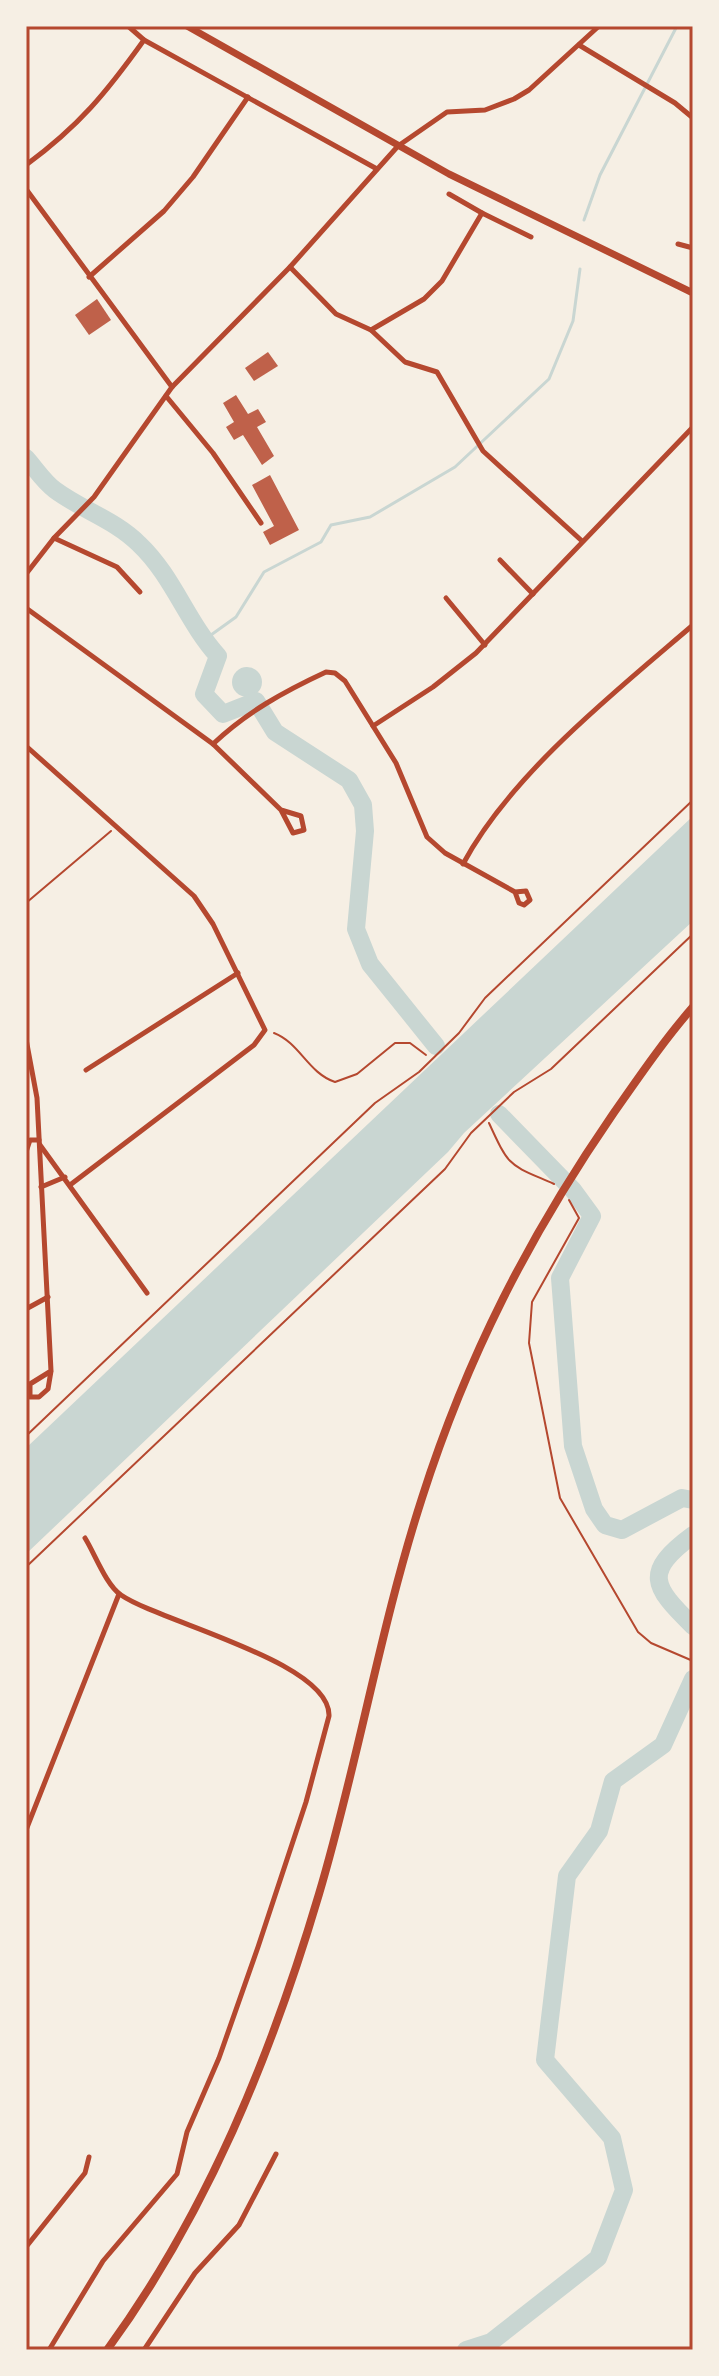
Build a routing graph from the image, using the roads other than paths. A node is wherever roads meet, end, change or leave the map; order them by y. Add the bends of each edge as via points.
1 (128, 26) edge
2 (187, 26) edge
3 (599, 26) edge
4 (144, 40) junction
5 (579, 45) junction
6 (248, 97) junction
7 (693, 118) edge
8 (398, 146) junction
9 (26, 165) edge
10 (377, 169) junction
11 (26, 189) edge
12 (449, 194) dead end
13 (482, 213) junction
14 (531, 237) dead end
15 (678, 244) dead end
16 (693, 248) edge
17 (290, 267) junction
18 (89, 277) junction
19 (693, 293) edge
20 (371, 330) junction
21 (172, 387) junction
22 (166, 396) junction
23 (693, 427) edge
24 (261, 523) dead end
25 (54, 538) junction
26 (582, 541) junction
27 (500, 560) dead end
28 (26, 574) edge
29 (140, 592) dead end
30 (533, 594) junction
31 (446, 598) dead end
32 (26, 608) edge
33 (693, 625) edge
34 (485, 645) junction
35 (373, 726) junction
36 (213, 744) junction
37 (26, 746) edge
38 (693, 800) edge
39 (281, 810) junction
40 (463, 864) junction
41 (515, 892) dead end
42 (693, 934) edge
43 (238, 973) junction
44 (693, 1007) edge
45 (26, 1039) edge
46 (29, 1056) edge
47 (86, 1070) dead end
48 (39, 1142) junction
49 (26, 1152) edge
50 (65, 1177) junction
51 (70, 1185) junction
52 (41, 1187) junction
53 (147, 1293) dead end
54 (48, 1297) junction
55 (26, 1309) edge
56 (51, 1371) junction
57 (26, 1436) edge
58 (85, 1538) dead end
59 (26, 1567) edge
60 (119, 1594) junction
61 (26, 1830) edge
62 (276, 2154) dead end
63 (89, 2157) dead end
64 (26, 2247) edge
65 (49, 2350) edge
66 (107, 2350) edge
67 (144, 2350) edge

1 - 4 street
2 - 8 main road
3 - 5 street
4 - 6 street
4 - 9 street via 92,111
5 - 7 street
5 - 8 street via 514,99 485,110 447,112
6 - 10 street
6 - 18 street via 164,211
8 - 10 street
8 - 19 main road
10 - 17 street
11 - 18 street
12 - 13 street
13 - 14 street
13 - 20 street via 442,281 405,313
15 - 16 street
17 - 20 street via 336,314
17 - 21 street
18 - 21 street
20 - 26 street via 405,362 437,372 483,451
21 - 22 street
22 - 24 street
22 - 25 street via 94,497
23 - 26 street
25 - 28 street
25 - 29 street via 117,567
26 - 30 street
27 - 30 street
30 - 34 street
31 - 34 street
32 - 36 street
33 - 40 street via 545,759
34 - 35 street
35 - 36 street via 345,681 326,672 267,701
35 - 40 street via 403,778 427,837
36 - 39 street
37 - 43 street via 194,896
38 - 57 lane via 485,998 419,1072 375,1103
39 - 39 street via 301,816 304,830 293,833
40 - 41 street
42 - 59 lane via 551,1069 514,1092 471,1133 445,1169
43 - 47 street
43 - 51 street via 265,1030 254,1045
44 - 66 highway via 576,1168 488,1324 421,1501 320,1891 282,2011 228,2147
45 - 46 street
46 - 48 street
48 - 49 street via 30,1140
48 - 50 street
48 - 52 street
50 - 51 street
50 - 52 street
51 - 53 street
52 - 54 street
54 - 55 street
54 - 56 street
56 - 56 street via 48,1389 30,1397 30,1384
58 - 60 street
60 - 61 street
60 - 65 street via 266,1657 323,1696 329,1716 258,1947 187,2132 177,2174 103,2261
62 - 67 street via 239,2225 195,2273
63 - 64 street via 85,2173

